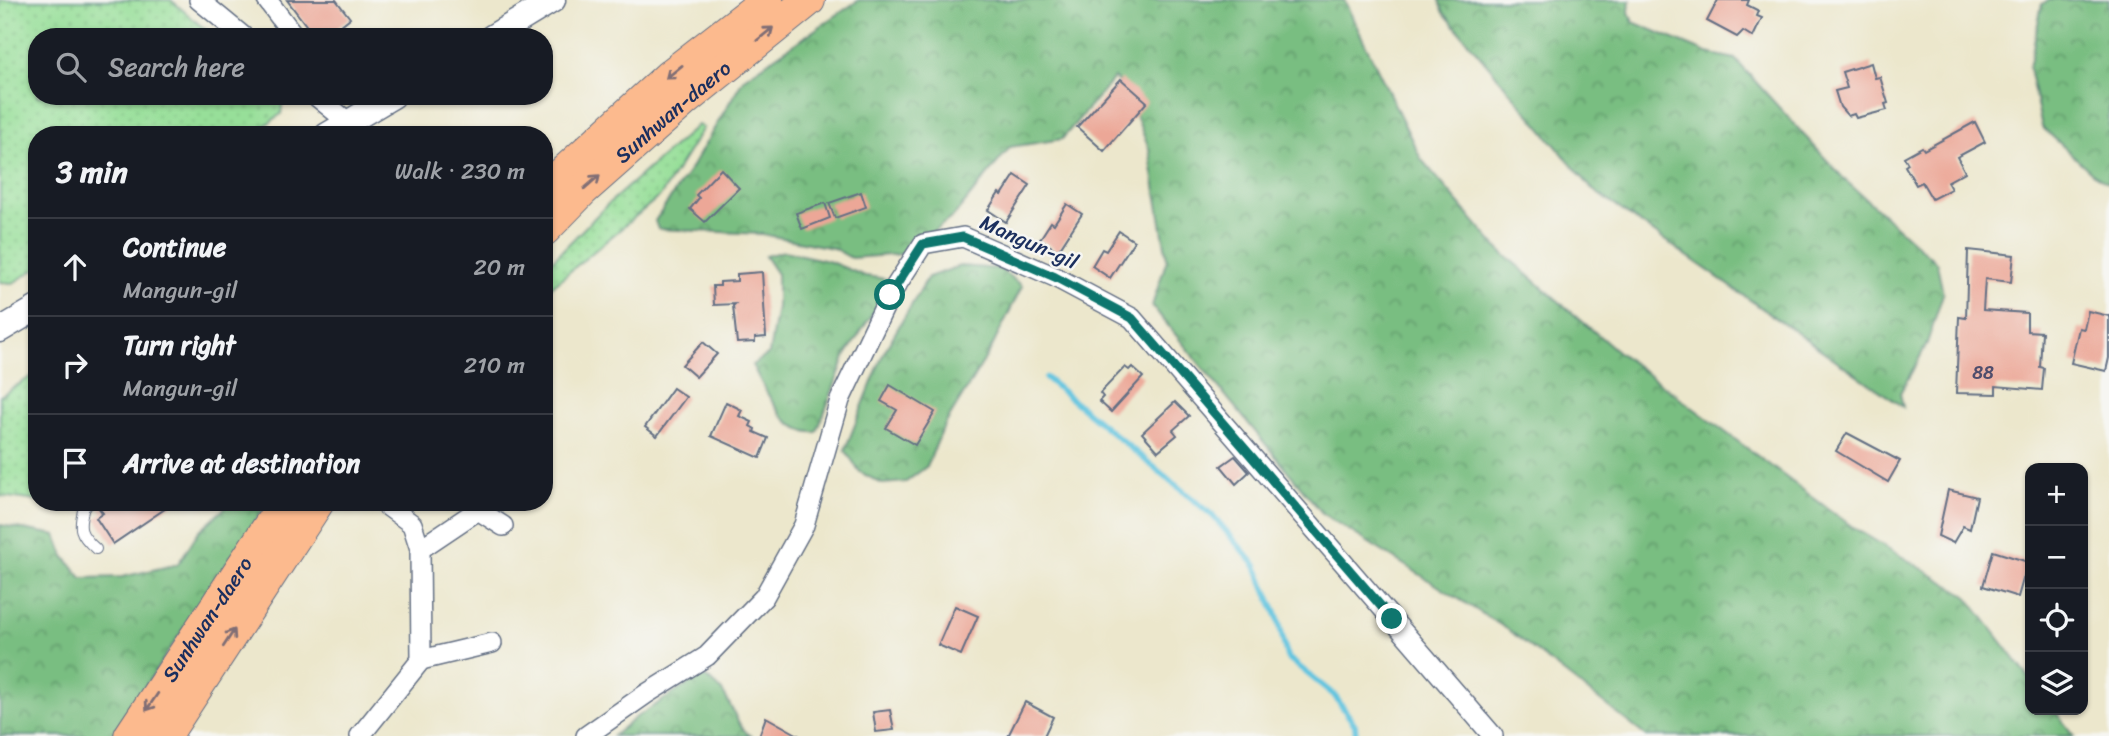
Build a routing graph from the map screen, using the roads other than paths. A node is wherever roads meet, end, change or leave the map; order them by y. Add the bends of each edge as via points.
1 (199, 0) edge
2 (267, 0) edge
3 (553, 0) edge
4 (767, 0) edge
5 (809, 0) edge
6 (233, 28) edge
7 (288, 28) edge
8 (507, 28) edge
9 (323, 105) edge
10 (341, 105) edge
11 (379, 105) edge
12 (340, 126) edge
13 (342, 126) edge
14 (345, 126) edge
15 (553, 182) edge
16 (553, 221) edge
17 (28, 313) edge
18 (0, 330) edge
19 (83, 511) edge
20 (279, 511) edge
21 (312, 511) edge
22 (394, 511) edge
23 (477, 511) edge
24 (480, 511) edge
25 (503, 526) dead end
26 (96, 549) dead end
27 (420, 550) junction
28 (492, 643) dead end
29 (421, 660) junction
30 (130, 736) edge
31 (165, 736) edge
32 (360, 736) edge
33 (586, 736) edge
34 (1493, 736) edge

1 - 6 street
2 - 7 street
3 - 8 street
4 -> 15 highway, Sunhwan-daero via 668,78
16 -> 5 highway, Sunhwan-daero via 685,100
9 - 12 street
10 - 13 street
11 - 14 street
17 - 18 street
19 - 26 lane via 79,525
20 -> 30 highway, Sunhwan-daero
31 -> 21 highway, Sunhwan-daero
22 - 27 street via 412,524
23 - 27 street
24 - 25 street
27 - 29 street
28 - 29 street
29 - 32 street
33 - 34 street, Mangun-gil via 707,656 764,597 804,525 840,400 890,295 923,244 963,237 1055,277 1132,318

